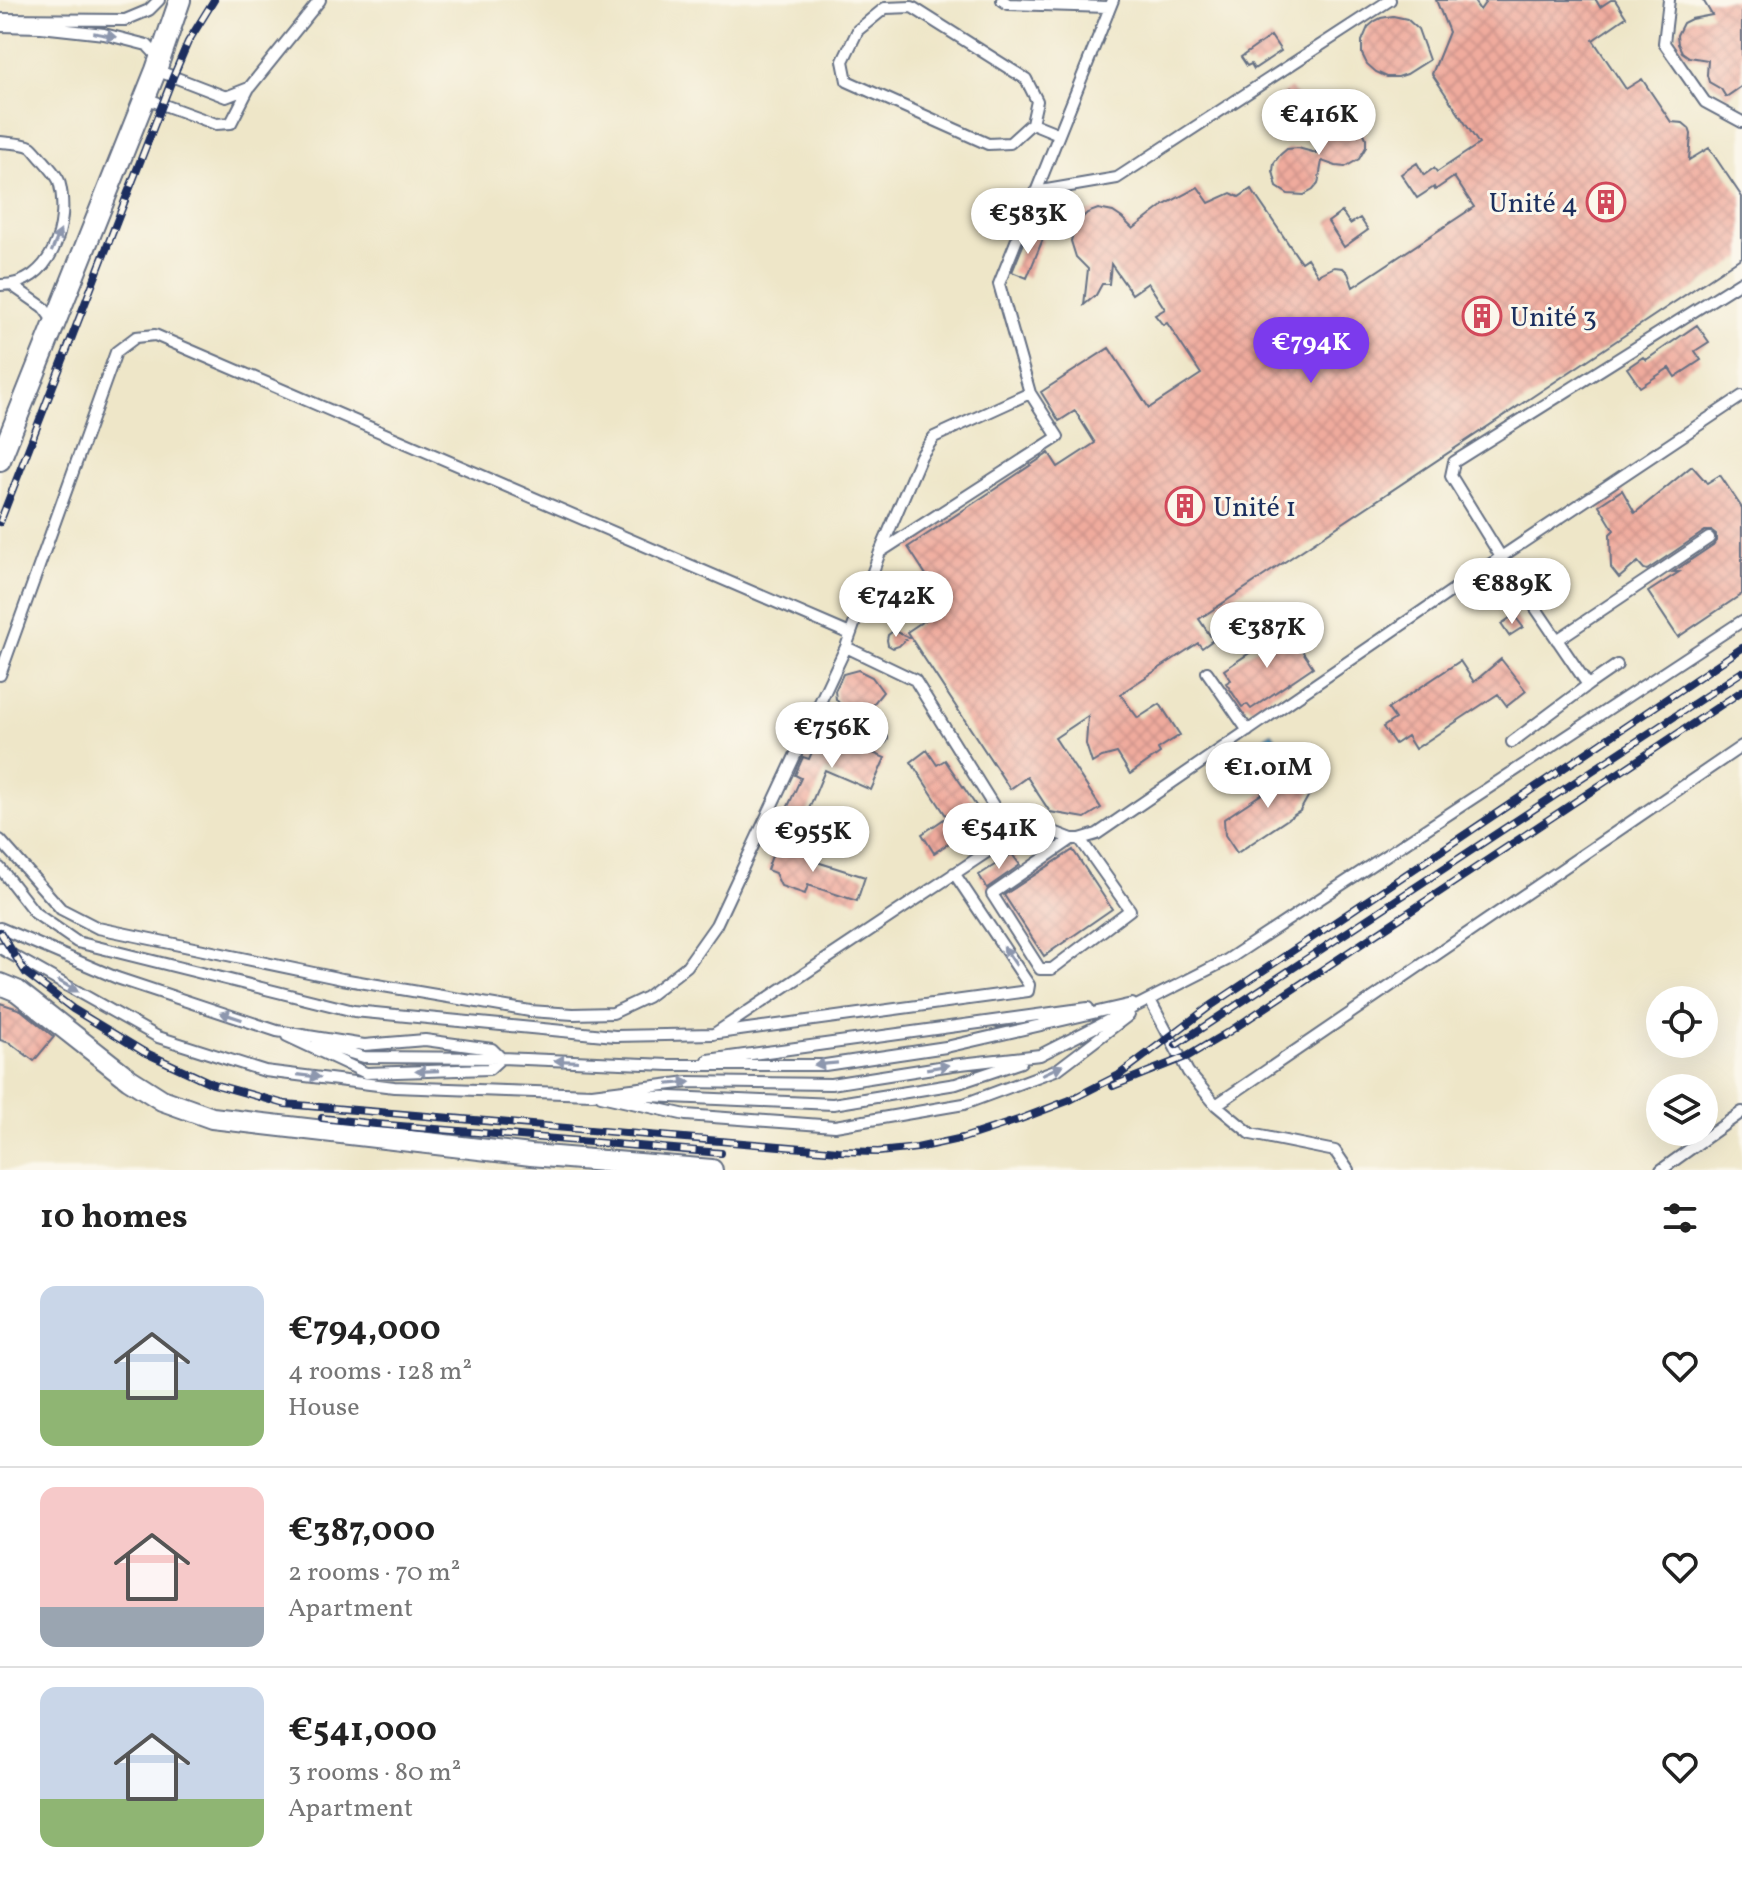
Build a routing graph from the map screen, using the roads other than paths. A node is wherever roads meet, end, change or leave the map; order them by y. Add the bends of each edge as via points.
1 (159, 0) edge
2 (180, 0) edge
3 (320, 0) edge
4 (1002, 0) edge
5 (1390, 0) edge
6 (1669, 0) edge
7 (1110, 4) edge
8 (0, 19) edge
9 (0, 26) edge
10 (158, 65) junction
11 (249, 88) junction
12 (145, 98) junction
13 (1742, 122) edge
14 (1032, 123) junction
15 (1059, 134) junction
16 (0, 142) edge
17 (1035, 192) junction
18 (1742, 281) edge
19 (0, 285) edge
20 (13, 286) junction
21 (55, 323) junction
22 (1030, 393) junction
23 (1742, 396) edge
24 (0, 460) edge
25 (1709, 538) dead end
26 (880, 552) junction
27 (1501, 557) junction
28 (1742, 621) edge
29 (850, 634) junction
30 (1557, 640) junction
31 (846, 647) junction
32 (1617, 665) dead end
33 (1207, 672) dead end
34 (0, 675) edge
35 (1588, 685) junction
36 (815, 713) junction
37 (1248, 731) junction
38 (882, 738) dead end
39 (1512, 742) dead end
40 (1742, 746) edge
41 (1011, 834) junction
42 (1076, 839) junction
43 (0, 840) edge
44 (0, 868) edge
45 (954, 873) junction
46 (0, 928) edge
47 (0, 948) edge
48 (0, 984) edge
49 (1150, 1000) junction
50 (277, 1031) junction
51 (714, 1034) junction
52 (1040, 1055) junction
53 (501, 1058) junction
54 (669, 1065) junction
55 (592, 1094) junction
56 (1216, 1105) junction
57 (1742, 1112) edge
58 (712, 1170) edge
59 (1348, 1170) edge
60 (1661, 1170) edge

1 - 8 lane via 125,20
2 - 10 street
3 - 11 lane
4 - 7 lane
5 - 17 lane via 1117,178
6 - 13 lane via 1664,43 1705,102
7 - 15 lane
9 -> 10 lane via 104,34 147,45
10 - 11 lane via 226,97
10 - 12 street
11 - 12 lane via 231,123 216,124
12 - 21 street
14 - 14 lane via 1037,101 1026,79 912,7 885,8 858,30 843,61 847,81 988,144 1010,143
14 - 15 lane
15 - 17 lane
20 -> 16 lane via 38,273 52,252 62,228 62,202 58,178 31,147
17 - 22 lane via 999,284
18 - 27 lane via 1454,462 1451,476
19 - 20 lane
20 - 21 lane via 43,307
21 - 24 street
22 - 26 lane via 934,437
22 - 26 lane via 1058,437
23 - 27 lane
25 - 30 lane
26 - 29 lane
27 - 30 lane
27 - 37 lane
28 - 49 lane via 1227,960
29 - 31 lane
29 - 34 lane via 155,335 136,337 116,352
30 - 35 lane
31 - 36 lane
31 - 41 lane via 915,680
32 - 35 lane
33 - 37 lane
35 - 39 lane
36 - 38 lane
36 - 43 lane via 716,925 687,966 647,997 613,1013 530,1011 342,979 98,928 61,909
37 - 42 lane via 1097,834
40 - 56 lane
41 - 42 lane via 1023,828 1046,829
41 - 45 lane
42 - 42 lane via 992,894 1040,969 1052,969 1130,910
44 - 51 lane via 35,913 77,942 354,1011 615,1036
45 - 51 lane
51 -> 45 lane via 1028,991 1029,985
50 -> 46 lane via 117,978
47 -> 55 lane via 158,1037 265,1071 394,1087
48 - 58 street via 17,991 162,1100 212,1118
49 - 52 lane
49 - 54 lane
49 -> 54 lane via 946,1047 825,1065
55 -> 49 lane via 686,1115 835,1126 964,1104 1058,1069
49 - 56 lane via 1188,1072
50 - 53 lane via 364,1057
50 - 53 lane via 364,1045 438,1041 492,1049
53 -> 50 lane via 489,1069 366,1073
55 -> 52 lane via 688,1082 831,1084
52 - 55 lane via 956,1084 833,1104
54 -> 53 lane
56 - 59 lane via 1251,1134 1335,1151
57 - 60 lane

